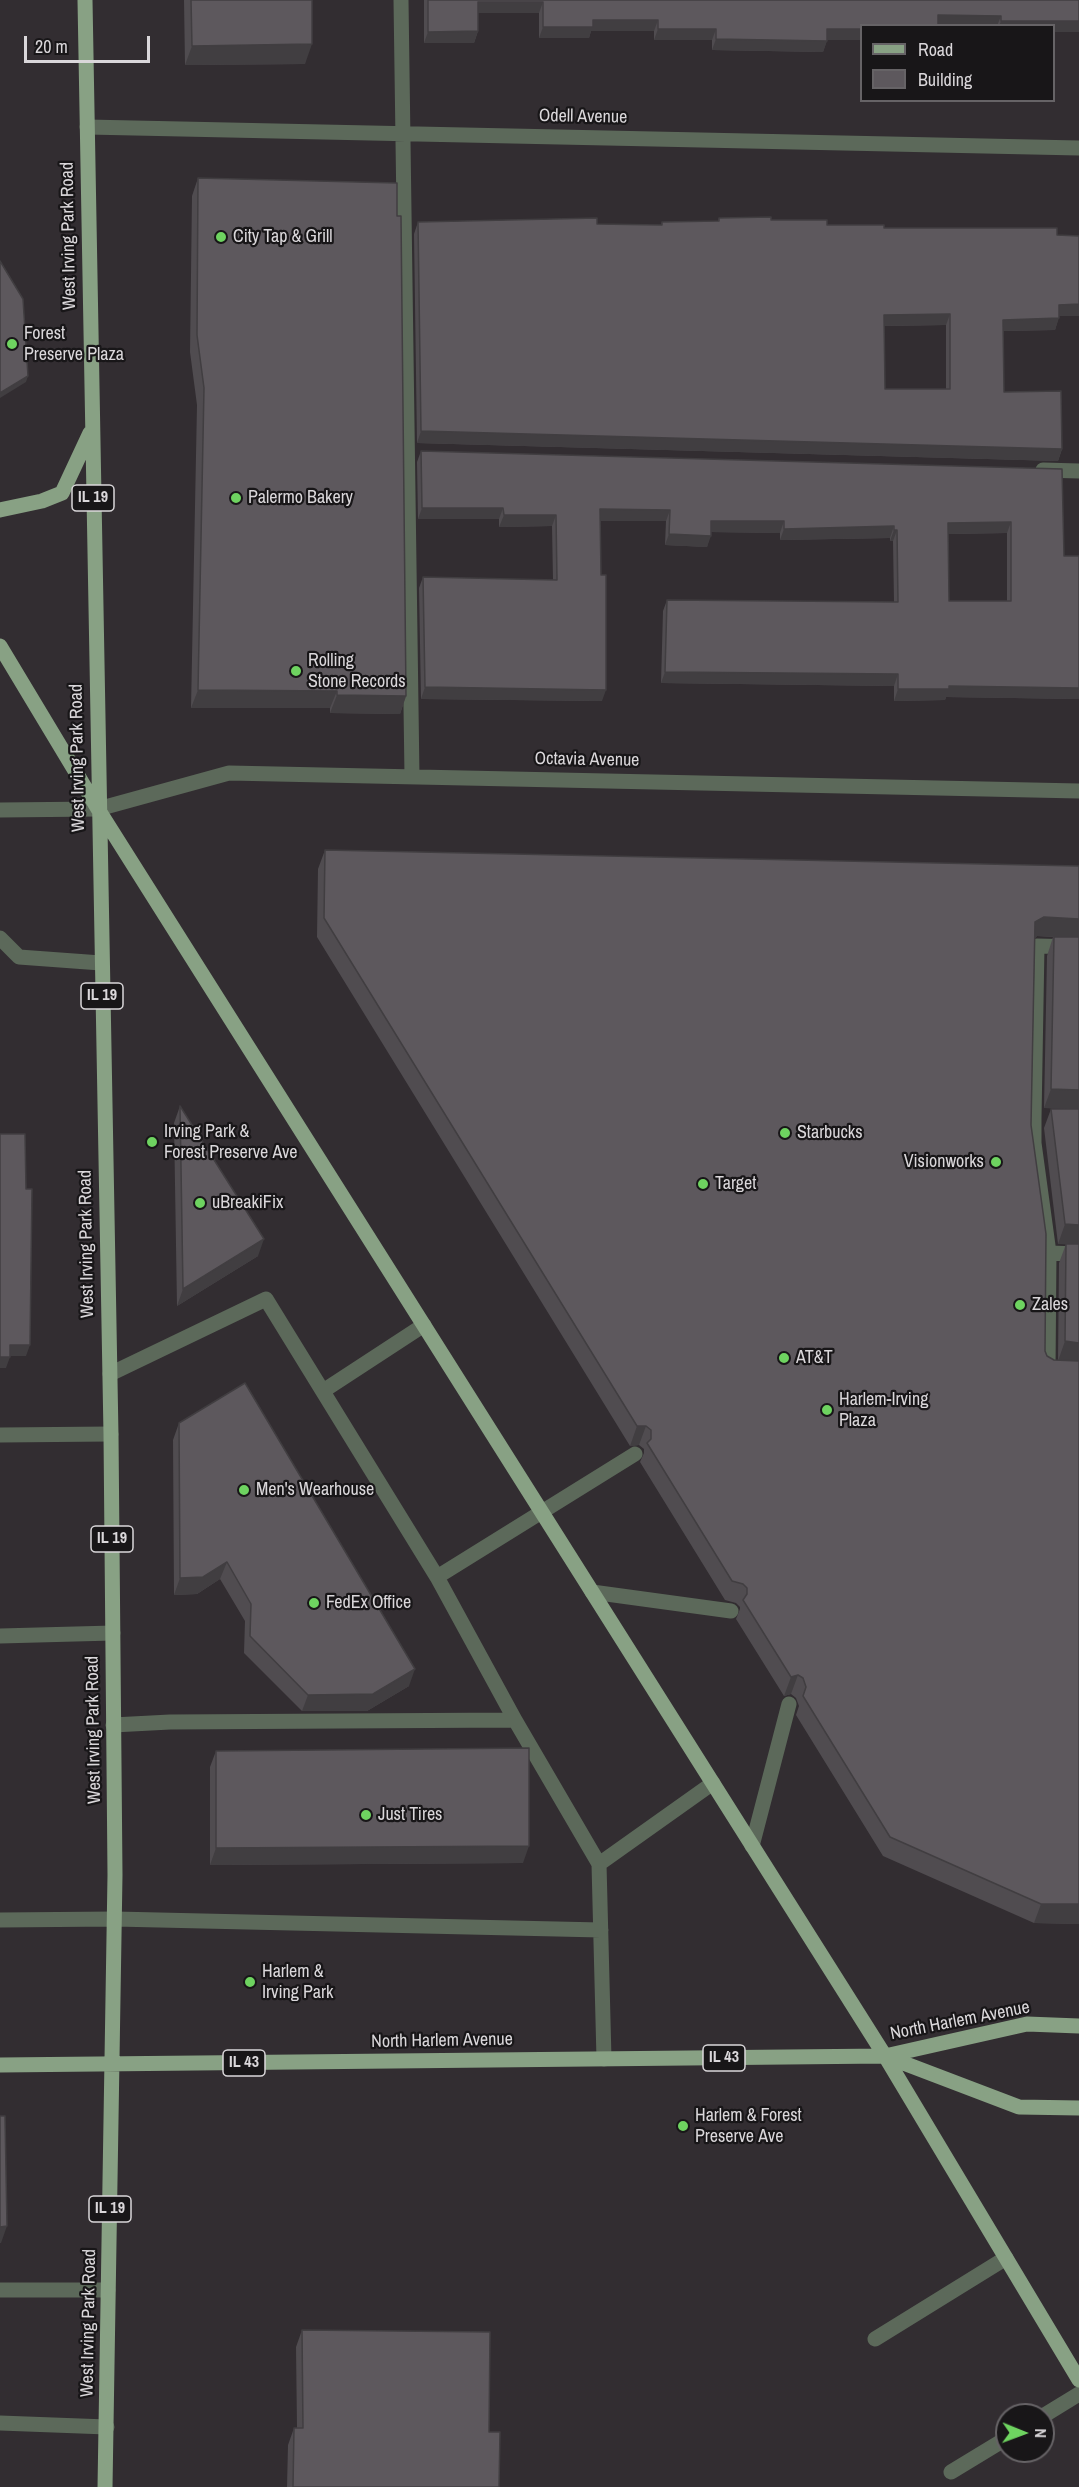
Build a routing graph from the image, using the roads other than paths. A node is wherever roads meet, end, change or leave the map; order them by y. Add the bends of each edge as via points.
1 (85, 0) edge
2 (401, 0) edge
3 (87, 127) junction
4 (402, 133) junction
5 (1079, 148) edge
6 (92, 428) junction
7 (1031, 470) edge
8 (1079, 471) edge
9 (0, 510) edge
10 (0, 646) edge
11 (412, 776) junction
12 (1079, 791) edge
13 (98, 809) junction
14 (0, 810) edge
15 (0, 938) edge
16 (1079, 946) edge
17 (101, 963) junction
18 (1049, 1253) junction
19 (1079, 1254) edge
20 (424, 1325) junction
21 (1079, 1371) edge
22 (110, 1374) junction
23 (323, 1391) junction
24 (111, 1434) junction
25 (0, 1435) edge
26 (635, 1454) edge
27 (542, 1512) junction
28 (437, 1577) junction
29 (592, 1592) junction
30 (731, 1611) edge
31 (113, 1633) junction
32 (0, 1636) edge
33 (789, 1704) edge
34 (515, 1720) junction
35 (113, 1725) junction
36 (713, 1783) junction
37 (752, 1846) junction
38 (599, 1864) junction
39 (115, 1919) junction
40 (0, 1920) edge
41 (601, 1930) junction
42 (1079, 2026) edge
43 (885, 2056) junction
44 (604, 2059) junction
45 (112, 2064) junction
46 (0, 2065) edge
47 (1079, 2108) edge
48 (1006, 2258) junction
49 (0, 2290) edge
50 (108, 2290) junction
51 (876, 2339) dead end
52 (1079, 2380) edge
53 (1079, 2394) edge
54 (1055, 2409) edge
55 (0, 2423) edge
56 (107, 2427) junction
57 (995, 2445) edge
58 (951, 2472) dead end
59 (105, 2487) edge

1 - 3 main road, West Irving Park Road / IL 19
2 - 4 street
3 - 4 street, Odell Avenue
3 - 6 main road, West Irving Park Road / IL 19
4 - 5 street, Odell Avenue
4 - 11 street via 413,452
6 - 9 main road via 62,493
6 - 13 main road, West Irving Park Road / IL 19
7 - 8 street
10 - 13 main road
11 - 12 street, Octavia Avenue
11 - 13 street, Octavia Avenue via 229,773
13 - 14 street, Octavia Avenue
13 - 17 main road, West Irving Park Road / IL 19
13 - 20 main road
15 - 17 street via 20,957
16 - 18 street via 1037,946 1040,1118 1034,1143
17 - 22 main road, West Irving Park Road / IL 19
18 - 19 street
18 - 21 street via 1048,1370
20 - 23 street
20 - 27 main road
22 - 23 street via 266,1299
22 - 24 main road, West Irving Park Road / IL 19
23 - 28 street
24 - 25 street
24 - 31 main road, West Irving Park Road / IL 19
26 - 27 street
27 - 28 street
27 - 29 main road
28 - 34 street
29 - 30 street
29 - 36 main road
31 - 32 street
31 - 35 main road, West Irving Park Road / IL 19
33 - 37 street
34 - 35 street
34 - 38 street
35 - 39 main road, West Irving Park Road / IL 19
36 - 37 main road
36 - 38 street
37 - 43 main road
38 - 41 street
39 - 40 street
39 - 41 street
39 - 45 main road, West Irving Park Road / IL 19
41 - 44 street
42 - 43 main road, North Harlem Avenue / IL 43 via 1027,2024
43 - 44 main road, North Harlem Avenue / IL 43
43 - 47 main road, North Harlem Avenue / IL 43 via 1019,2107
43 - 48 main road
44 - 45 main road, North Harlem Avenue / IL 43
45 - 46 main road, North Harlem Avenue / IL 43
45 - 50 main road, West Irving Park Road / IL 19
48 - 51 street
48 - 52 main road
49 - 50 street
50 - 56 main road, West Irving Park Road / IL 19
53 - 54 street
55 - 56 street
56 - 59 main road, West Irving Park Road / IL 19
57 - 58 street

